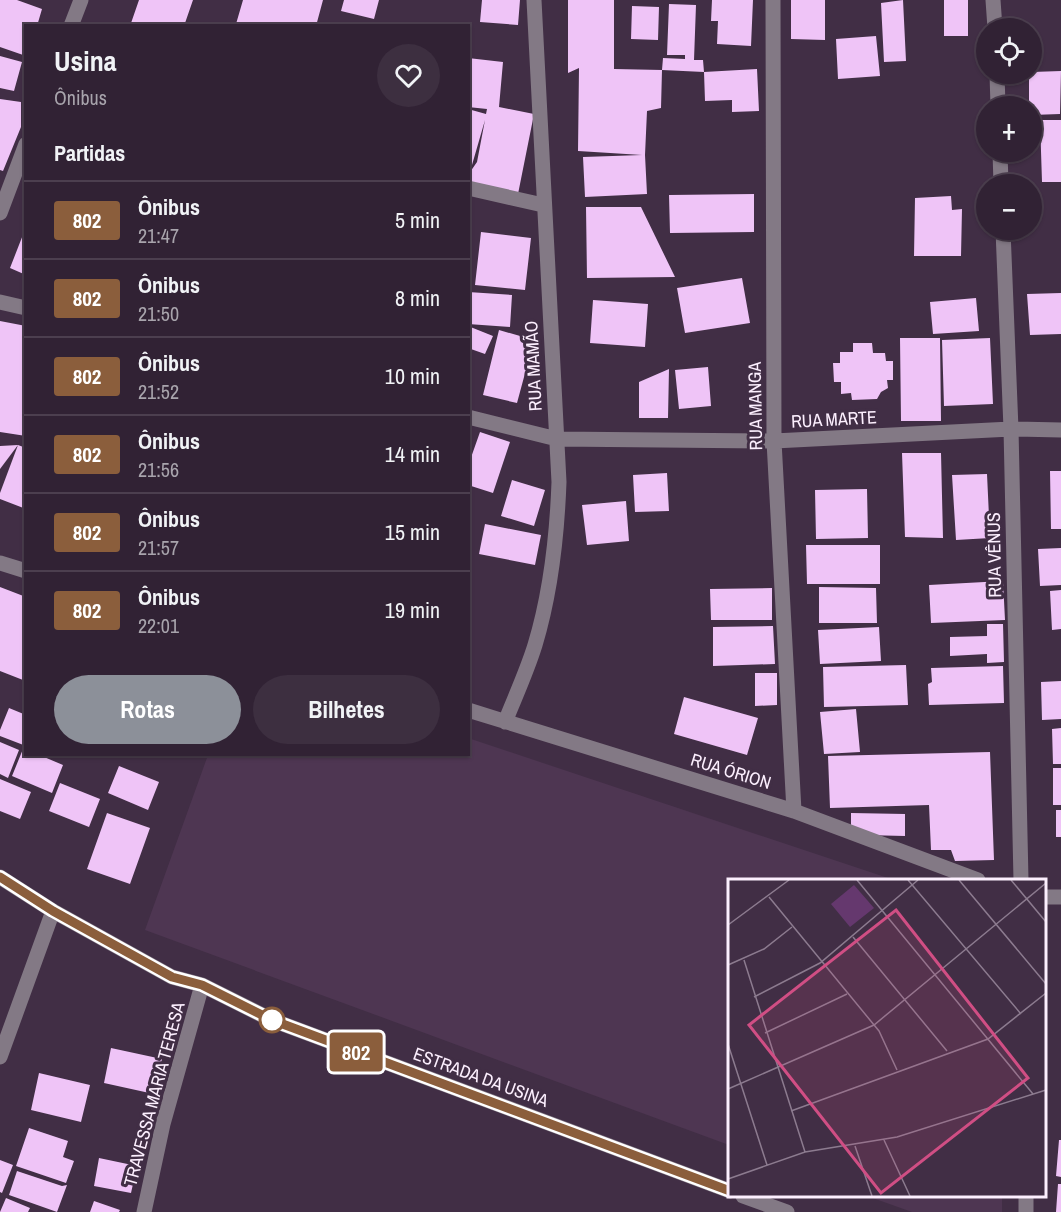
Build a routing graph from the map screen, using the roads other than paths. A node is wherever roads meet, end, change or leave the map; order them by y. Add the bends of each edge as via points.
1 (81, 0) edge
2 (534, 0) edge
3 (773, 0) edge
4 (993, 0) edge
5 (994, 18) edge
6 (72, 24) edge
7 (24, 149) edge
8 (470, 188) edge
9 (543, 205) junction
10 (0, 213) edge
11 (1003, 240) edge
12 (0, 302) edge
13 (24, 308) edge
14 (470, 417) edge
15 (1011, 429) junction
16 (1061, 430) edge
17 (557, 439) junction
18 (774, 441) junction
19 (0, 563) edge
20 (24, 570) edge
21 (470, 711) edge
22 (505, 722) junction
23 (794, 811) junction
24 (0, 877) edge
25 (975, 879) edge
26 (1021, 879) edge
27 (53, 911) junction
28 (202, 985) junction
29 (0, 1057) edge
30 (728, 1191) edge
31 (746, 1197) edge
32 (144, 1212) edge
33 (787, 1212) edge

1 - 6 street
2 - 9 street, RUA MAMÃO
3 - 18 street, RUA MANGA
4 - 5 street
7 - 10 street
8 - 9 street
9 - 17 street, RUA MAMÃO
11 - 15 street, RUA VÊNUS
12 - 13 street
14 - 17 street, RUA MARTE
15 - 16 street, RUA MARTE
15 - 18 street, RUA MARTE
15 - 26 street, RUA VÊNUS
17 - 18 street, RUA MARTE
17 - 22 street, RUA MAMÃO via 557,526 548,589 535,646
18 - 23 street, RUA MANGA
19 - 20 street
21 - 22 street, RUA ÓRION
22 - 23 street, RUA ÓRION
23 - 25 street, RUA ÓRION
24 - 27 street, ESTRADA DA USINA
27 - 28 street, ESTRADA DA USINA via 172,977
27 - 29 street
28 - 30 street, ESTRADA DA USINA via 272,1020
28 - 32 street, TRAVESSA MARIA TERESA
31 - 33 street

